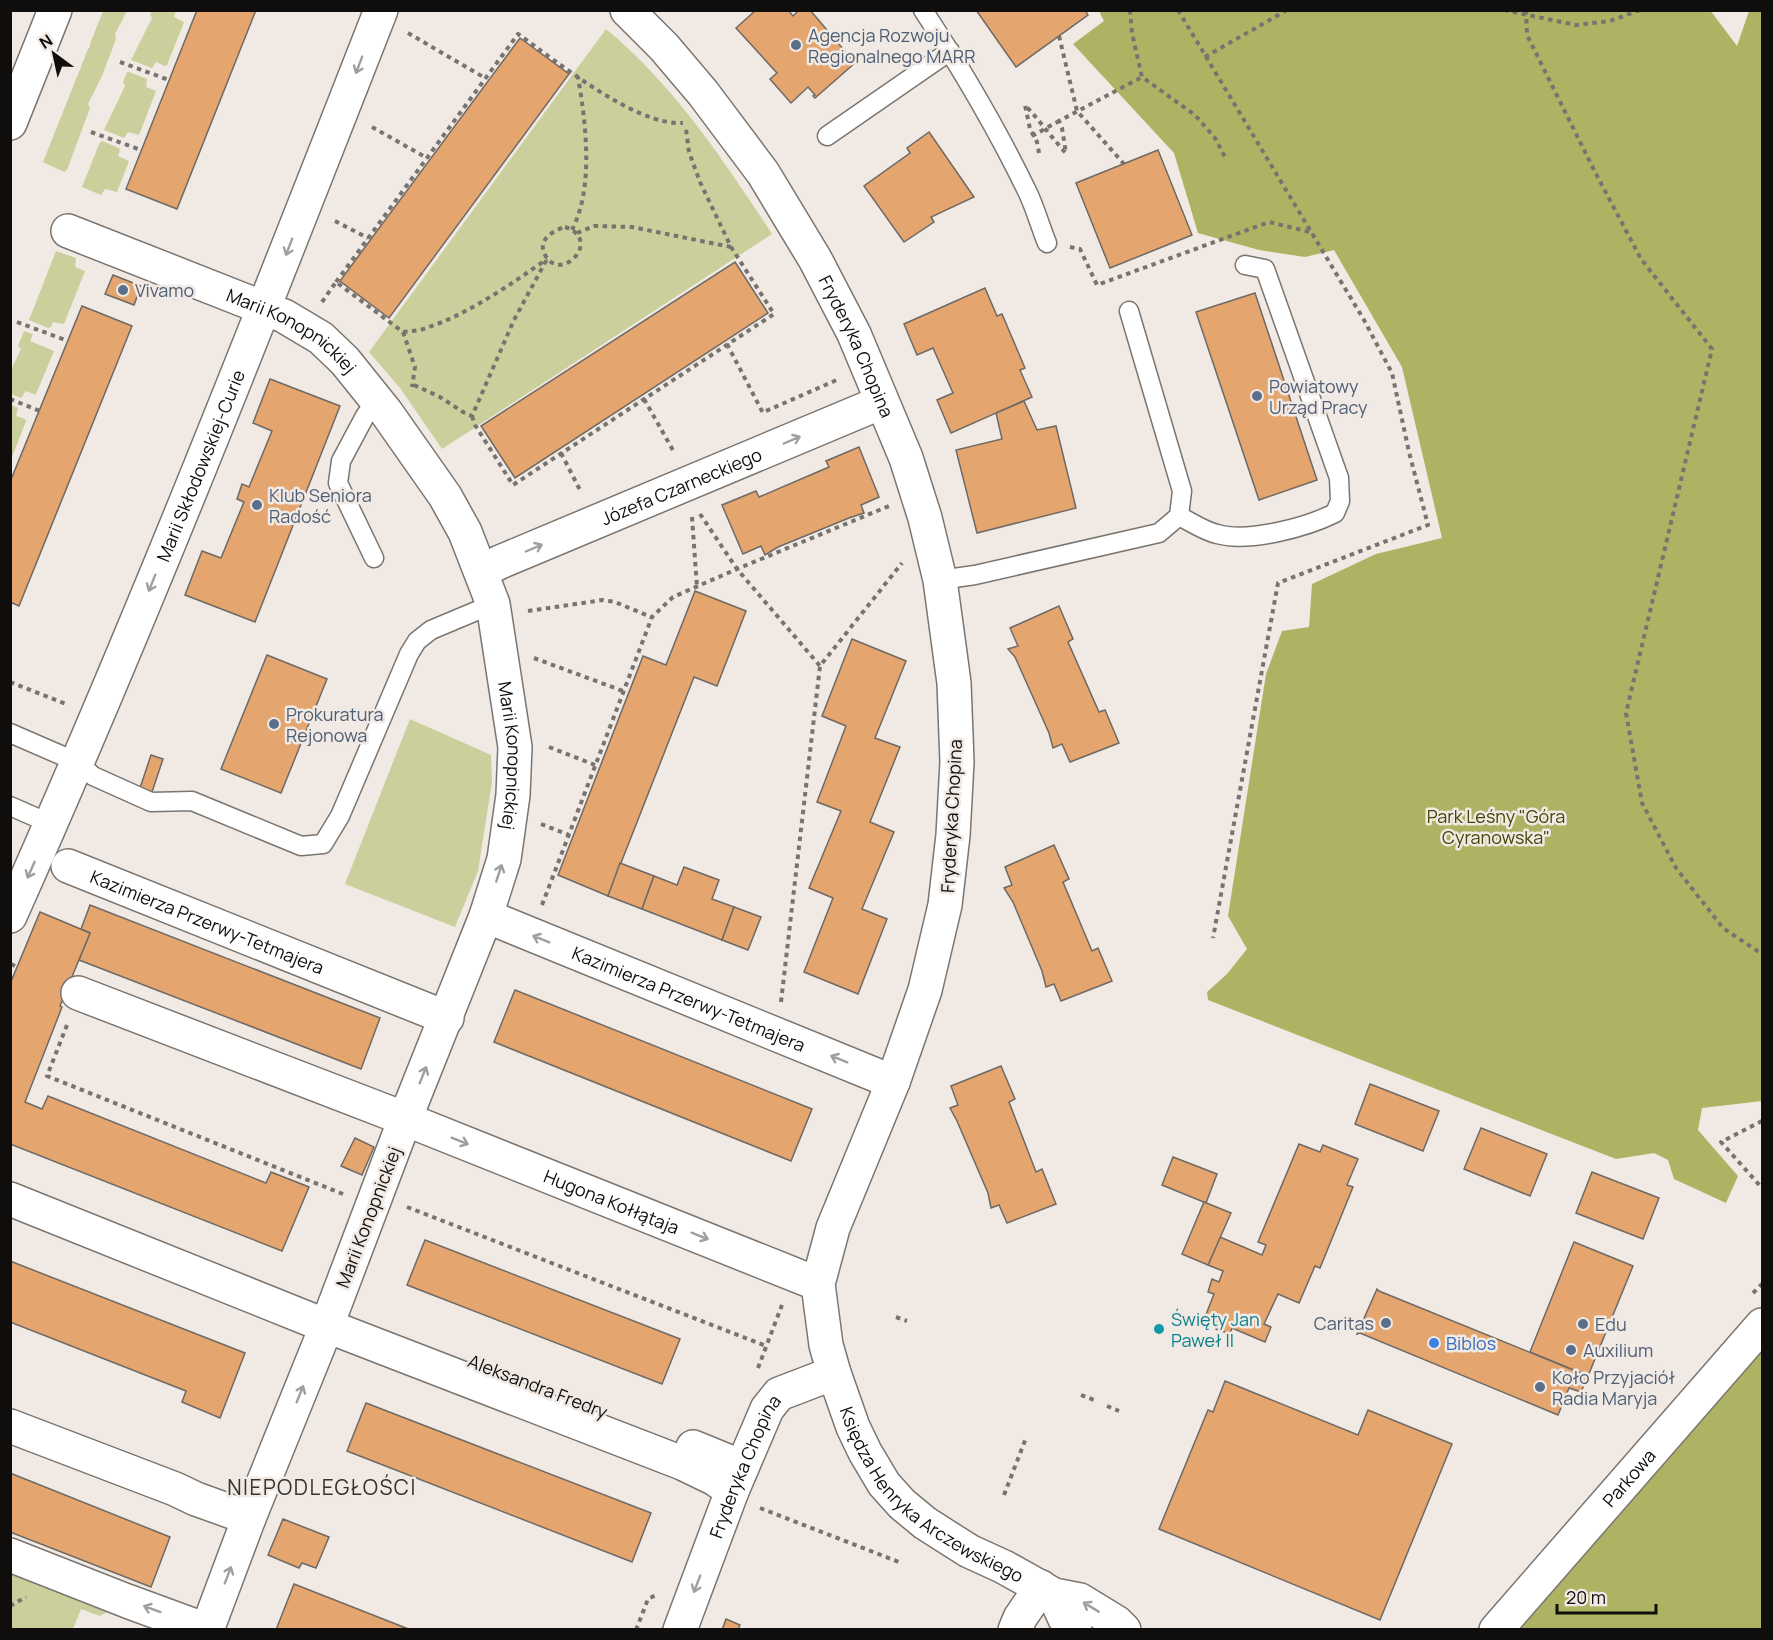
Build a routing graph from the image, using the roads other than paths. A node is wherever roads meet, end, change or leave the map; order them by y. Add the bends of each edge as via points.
1 (55, 10) edge
2 (627, 10) edge
3 (923, 10) edge
4 (390, 19) edge
5 (950, 51) junction
6 (10, 123) edge
7 (827, 136) dead end
8 (68, 231) dead end
9 (1047, 243) road end
10 (1245, 265) dead end
11 (265, 308) junction
12 (1129, 311) dead end
13 (376, 400) junction
14 (882, 402) junction
15 (1179, 516) junction
16 (374, 558) dead end
17 (481, 572) junction
18 (940, 580) junction
19 (493, 604) junction
20 (10, 733) edge
21 (78, 763) junction
22 (10, 806) edge
23 (51, 824) junction
24 (69, 866) dead end
25 (10, 916) edge
26 (486, 916) junction
27 (78, 993) road end
28 (447, 1018) junction
29 (893, 1082) junction
30 (405, 1119) junction
31 (10, 1199) edge
32 (806, 1279) junction
33 (331, 1316) junction
34 (1762, 1325) edge
35 (834, 1373) junction
36 (10, 1425) edge
37 (737, 1479) junction
38 (249, 1518) junction
39 (10, 1555) edge
40 (1047, 1591) junction
41 (207, 1629) edge
42 (680, 1629) edge
43 (1015, 1629) edge
44 (1075, 1629) edge
45 (1124, 1629) edge
46 (1496, 1629) edge

1 - 6 street
2 - 14 street, Fryderyka Chopina via 703,93 763,173 821,270 854,334
3 - 5 lane
4 -> 11 street, Marii Skłodowskiej-Curie
5 - 7 lane
5 - 9 lane via 1028,193
8 - 11 street, Marii Konopnickiej
10 - 15 lane via 1265,269 1339,478 1340,501 1335,513 1318,522 1264,535 1217,534
11 - 13 street, Marii Konopnickiej via 321,338
11 -> 21 street, Marii Skłodowskiej-Curie
12 - 15 lane via 1182,491
13 - 16 lane via 341,461 338,483
13 - 17 street, Marii Konopnickiej via 445,496
17 -> 14 street, Józefa Czarneckiego
14 - 18 street, Fryderyka Chopina via 906,458
15 - 18 lane via 1159,533
17 - 19 street, Marii Konopnickiej
18 - 29 street, Fryderyka Chopina via 954,683 957,762 953,834 945,904 925,990
19 - 21 lane via 431,630 417,641 340,816 323,844 301,846 192,801 151,802 93,776
26 -> 19 street, Marii Konopnickiej via 504,859 515,747
20 - 21 lane
21 - 23 street, Marii Skłodowskiej-Curie
22 - 23 lane
23 -> 25 street, Marii Skłodowskiej-Curie
24 - 28 street, Kazimierza Przerwy-Tetmajera
26 - 28 street, Marii Konopnickiej
29 -> 26 street, Kazimierza Przerwy-Tetmajera
27 - 30 street, Hugona Kołłątaja
30 -> 28 street, Marii Konopnickiej
29 - 32 street, Fryderyka Chopina via 833,1228
30 -> 32 street, Hugona Kołłątaja
30 - 33 street, Marii Konopnickiej
31 - 33 street
32 - 35 street, Fryderyka Chopina
33 - 37 street via 715,1479
38 -> 33 street, Marii Konopnickiej
34 - 46 street, Parkowa
35 - 37 street, Fryderyka Chopina via 780,1394 766,1409
35 - 40 street, Księdza Henryka Arczewskiego via 865,1452 884,1484 902,1504 949,1540
36 - 38 street
37 -> 42 street, Fryderyka Chopina
41 -> 38 street, Marii Konopnickiej
41 -> 39 street
40 - 43 street via 1020,1618
40 - 44 street
45 -> 40 street, Księdza Henryka Arczewskiego via 1080,1600

